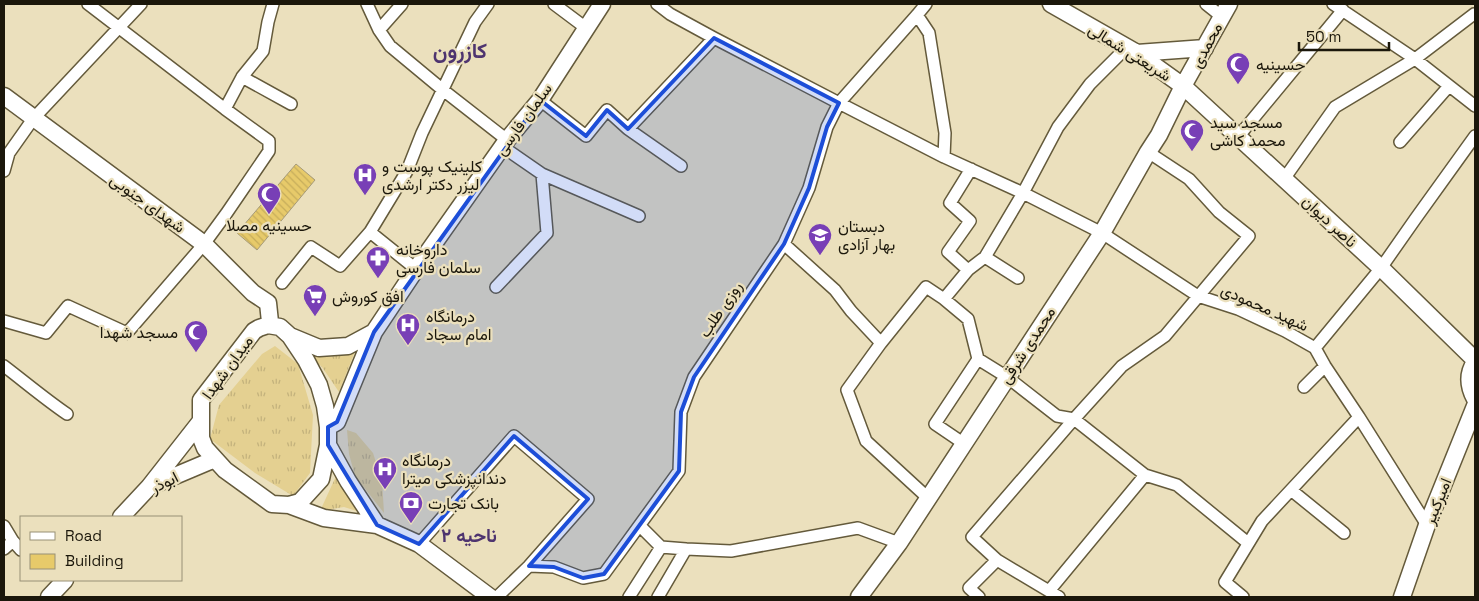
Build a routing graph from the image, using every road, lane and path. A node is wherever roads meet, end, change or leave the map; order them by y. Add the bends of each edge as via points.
1 (88, 4) edge
2 (141, 4) edge
3 (273, 4) edge
4 (367, 4) edge
5 (402, 4) edge
6 (488, 4) edge
7 (554, 4) edge
8 (602, 4) edge
9 (657, 4) edge
10 (926, 4) edge
11 (1051, 4) edge
12 (1206, 4) edge
13 (1338, 7) edge
14 (1225, 10) edge
15 (1474, 14) dead end
16 (917, 15) junction
17 (119, 28) junction
18 (586, 28) junction
19 (380, 30) junction
20 (714, 38) junction
21 (1205, 48) junction
22 (1132, 50) junction
23 (1415, 59) junction
24 (242, 77) junction
25 (1183, 86) junction
26 (1449, 86) junction
27 (443, 90) junction
28 (4, 96) edge
29 (540, 100) junction
30 (839, 103) junction
31 (291, 104) dead end
32 (1475, 106) edge
33 (225, 109) junction
34 (33, 119) junction
35 (628, 129) junction
36 (1475, 136) edge
37 (1238, 137) junction
38 (1400, 142) dead end
39 (505, 143) junction
40 (1148, 152) junction
41 (944, 157) junction
42 (681, 166) dead end
43 (971, 169) junction
44 (4, 171) edge
45 (542, 174) junction
46 (1284, 179) junction
47 (1023, 193) junction
48 (639, 216) dead end
49 (370, 232) junction
50 (1102, 233) junction
51 (204, 244) junction
52 (784, 244) junction
53 (985, 257) junction
54 (1381, 268) junction
55 (416, 269) junction
56 (968, 270) junction
57 (1018, 278) dead end
58 (282, 283) dead end
59 (496, 287) dead end
60 (1198, 296) junction
61 (944, 299) junction
62 (4, 321) edge
63 (268, 325) junction
64 (374, 332) junction
65 (290, 336) junction
66 (881, 343) junction
67 (1315, 348) junction
68 (978, 359) junction
69 (1475, 361) edge
70 (4, 366) edge
71 (1325, 366) junction
72 (1007, 377) junction
73 (1304, 387) dead end
74 (1475, 398) edge
75 (1475, 406) edge
76 (67, 414) dead end
77 (1359, 417) junction
78 (1074, 419) junction
79 (200, 422) junction
80 (328, 427) junction
81 (963, 444) junction
82 (328, 445) junction
83 (215, 459) junction
84 (1145, 475) junction
85 (149, 487) junction
86 (1291, 490) junction
87 (928, 498) junction
88 (289, 505) junction
89 (122, 516) edge
90 (377, 525) junction
91 (1427, 525) junction
92 (4, 526) edge
93 (640, 526) junction
94 (1344, 533) dead end
95 (899, 543) junction
96 (1248, 543) junction
97 (418, 544) junction
98 (17, 546) edge
99 (661, 547) junction
100 (4, 549) edge
101 (686, 549) junction
102 (997, 560) junction
103 (528, 566) junction
104 (1049, 591) junction
105 (490, 597) edge
106 (496, 597) edge
107 (629, 597) edge
108 (658, 597) edge
109 (859, 597) edge
110 (979, 597) edge
111 (1059, 597) edge
112 (1243, 597) edge
113 (1402, 597) edge

1 - 17 street
2 - 17 street
3 - 24 street via 263,51
4 - 19 street
5 - 19 street
6 - 27 street via 475,22
7 - 18 street
8 - 18 main road, سلمان فارسی
9 - 20 street, شهید محمودی
10 - 16 street, روزی طلب
11 - 22 main road, شریعتی شمالی
12 - 14 street
13 - 23 street
13 - 37 street
14 - 21 main road, محمدی
15 - 23 street
16 - 30 street, روزی طلب
16 - 41 street via 929,33 945,133
17 - 33 street
17 - 34 street
18 - 29 main road, سلمان فارسی
19 - 27 street via 390,46
20 - 30 street, شهید محمودی
20 - 35 street
21 - 22 main road
21 - 25 main road, محمدی
22 - 25 main road, شریعتی شمالی
22 - 47 street via 1090,84 1058,127
23 - 26 street
23 - 46 street via 1335,107
24 - 31 street
24 - 33 street
25 - 37 main road, ناصر دیوان
25 - 40 main road, محمدی شرقی via 1160,135
26 - 32 street
26 - 38 street
27 - 39 street
27 - 49 street via 407,171
28 - 34 main road, شهدای جنوبی
29 - 35 street via 586,136 607,110
29 - 39 main road, سلمان فارسی
30 - 41 street, شهید محمودی
30 - 52 street, روزی طلب via 827,127 809,188
33 - 51 street via 269,141 269,151
34 - 44 street via 9,153
34 - 51 main road, شهدای جنوبی
35 - 42 street
36 - 54 street
37 - 46 main road, ناصر دیوان
39 - 45 street
39 - 55 main road, سلمان فارسی
40 - 50 main road, محمدی شرقی
40 - 60 street via 1189,179 1218,212 1249,236
41 - 43 street, شهید محمودی
43 - 47 street, شهید محمودی
43 - 56 street via 950,203 970,221 948,252
45 - 48 street
45 - 59 street via 548,233
46 - 54 main road, ناصر دیوان
47 - 50 street, شهید محمودی
47 - 53 street
49 - 55 street
49 - 58 street via 340,266 311,247
50 - 60 street, شهید محمودی
50 - 72 main road, محمدی شرقی
51 - 62 street via 127,333 68,306 46,333
51 - 63 main road, شهدای جنوبی via 253,293 268,303
52 - 66 street via 835,290
52 - 93 street, روزی طلب via 694,377 680,412 679,471
53 - 56 street
53 - 57 street
54 - 67 street
54 - 69 main road, ناصر دیوان
55 - 64 main road, سلمان فارسی
56 - 61 street
60 - 67 street, شهید محمودی via 1238,309
60 - 78 street via 1165,336 1122,366
61 - 66 street via 926,287
61 - 68 street via 968,319
63 - 65 main road, میدان شهدا via 280,327
63 - 79 main road, میدان شهدا via 254,331 200,400
64 - 65 main road, سلمان فارسی via 348,346 319,348
64 - 80 main road, سلمان فارسی via 337,422
65 - 80 main road, میدان شهدا via 318,385
66 - 87 street via 847,390 866,441
67 - 71 street, شهید محمودی
68 - 72 street
68 - 81 street via 935,424
69 - 74 main road via 1469,379
70 - 76 street
71 - 73 street
71 - 77 street, شهید محمودی
72 - 78 street via 1057,416
72 - 81 main road, محمدی شرقی
75 - 91 main road, امیرکبیر
77 - 86 street
77 - 91 street, شهید محمودی
78 - 84 street
78 - 102 street via 972,537
79 - 83 main road, میدان شهدا via 201,438
79 - 85 main road
80 - 82 main road, میدان شهدا
81 - 87 main road, محمدی شرقی
82 - 88 main road, میدان شهدا via 321,480 300,502
82 - 90 main road
83 - 85 main road, ابوذر
83 - 88 main road, میدان شهدا via 272,504
84 - 96 street via 1177,485
84 - 104 street
85 - 89 main road, ابوذر
86 - 94 street
86 - 96 street
87 - 95 main road, محمدی شرقی
88 - 90 main road via 324,518
90 - 97 main road
91 - 113 main road, امیرکبیر
92 - 98 street
93 - 99 street
93 - 103 street, روزی طلب via 604,574 583,578 554,567
95 - 101 street via 858,528 731,551
95 - 109 main road, محمدی شرقی
96 - 112 street via 1225,582
97 - 103 street via 514,436 588,499
97 - 105 main road
98 - 100 street
99 - 101 street
99 - 107 street
101 - 108 street
102 - 104 street
102 - 110 street via 968,588
103 - 106 street
104 - 111 street

